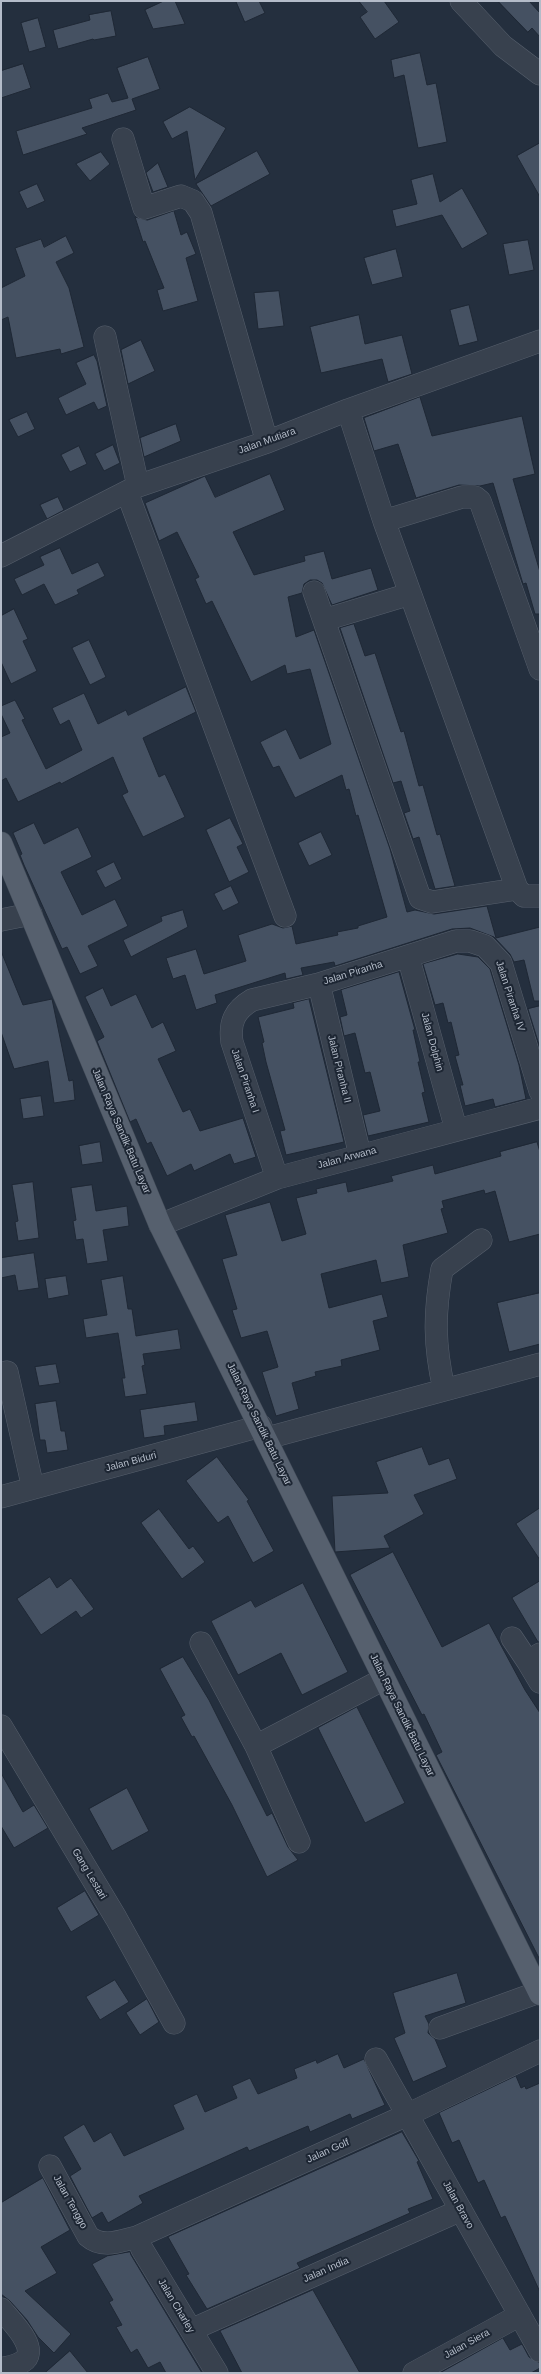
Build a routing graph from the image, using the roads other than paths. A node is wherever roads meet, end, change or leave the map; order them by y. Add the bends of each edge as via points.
1 (460, 1) edge
2 (540, 74) edge
3 (123, 139) dead end
4 (106, 338) dead end
5 (540, 341) edge
6 (348, 410) junction
7 (267, 442) junction
8 (133, 489) junction
9 (384, 521) junction
10 (1, 556) edge
11 (314, 592) dead end
12 (410, 594) junction
13 (324, 620) junction
14 (540, 669) edge
15 (1, 843) edge
16 (517, 889) junction
17 (540, 896) edge
18 (31, 914) junction
19 (285, 916) dead end
20 (1, 920) edge
21 (445, 944) joint
22 (408, 956) junction
23 (319, 984) junction
24 (261, 998) joint
25 (540, 1091) edge
26 (540, 1108) edge
27 (456, 1129) junction
28 (360, 1155) junction
29 (277, 1178) junction
30 (160, 1225) junction
31 (481, 1240) dead end
32 (540, 1364) edge
33 (7, 1372) dead end
34 (444, 1389) junction
35 (264, 1432) junction
36 (33, 1488) junction
37 (1, 1497) edge
38 (512, 1638) dead end
39 (201, 1643) dead end
40 (534, 1658) edge
41 (384, 1679) junction
42 (540, 1682) edge
43 (1, 1726) edge
44 (256, 1746) junction
45 (298, 1842) dead end
46 (539, 1993) edge
47 (174, 2023) dead end
48 (440, 2028) dead end
49 (540, 2051) edge
50 (376, 2059) dead end
51 (407, 2115) junction
52 (50, 2166) dead end
53 (461, 2210) junction
54 (137, 2237) junction
55 (113, 2242) joint
56 (1, 2308) edge
57 (520, 2315) junction
58 (191, 2330) junction
59 (540, 2351) edge
60 (8, 2367) edge
61 (217, 2373) edge
62 (414, 2373) edge

1 - 2 street via 503,46
3 - 7 street via 144,208 181,196 193,200 201,212
4 - 8 street
5 - 6 street, Jalan Mutiara
6 - 7 street, Jalan Mutiara
6 - 9 street
7 - 8 street, Jalan Mutiara
8 - 10 street, Jalan Mutiara
8 - 19 street
9 - 12 street
9 - 14 street via 462,497 475,497 480,501
11 - 13 street
12 - 13 street
12 - 16 street
13 - 16 street via 420,898 432,902
15 - 18 main road, Jalan Raya Sandik Batu Layar
16 - 17 street via 524,896
18 - 20 street
18 - 30 main road, Jalan Raya Sandik Batu Layar
21 - 22 street, Jalan Piranha
21 - 25 street, Jalan Piranha IV via 456,940 470,940 485,946 496,956
22 - 23 street, Jalan Piranha
22 - 27 street, Jalan Dolphin
23 - 24 street, Jalan Piranha
23 - 28 street, Jalan Piranha II
24 - 29 street, Jalan Piranha I via 243,1006 233,1019 230,1030
26 - 27 street, Jalan Arwana
27 - 28 street, Jalan Arwana
28 - 29 street, Jalan Arwana
29 - 30 street, Jalan Arwana
30 - 35 main road, Jalan Raya Sandik Batu Layar
31 - 34 street via 442,1269 435,1306 437,1358
32 - 34 street, Jalan Biduri
33 - 36 street
34 - 35 street, Jalan Biduri
35 - 36 street, Jalan Biduri
35 - 41 main road, Jalan Raya Sandik Batu Layar
36 - 37 street, Jalan Biduri
38 - 40 street
39 - 44 street
40 - 42 street
41 - 44 street
41 - 46 main road, Jalan Raya Sandik Batu Layar
43 - 47 street, Gang Lestari via 116,1918
44 - 45 street
46 - 48 street
49 - 51 street, Jalan Golf
50 - 51 street, Jalan Bravo
51 - 53 street, Jalan Bravo
51 - 54 street, Jalan Golf
52 - 55 street, Jalan Tenggo via 88,2236 99,2244
53 - 57 street, Jalan Bravo
53 - 58 street, Jalan India
54 - 55 street, Jalan Golf
54 - 58 street, Jalan Charley
56 - 60 street via 26,2340 29,2349 28,2356
57 - 59 street, Jalan Bravo
57 - 62 street, Jalan Siera
58 - 61 street, Jalan Charley

